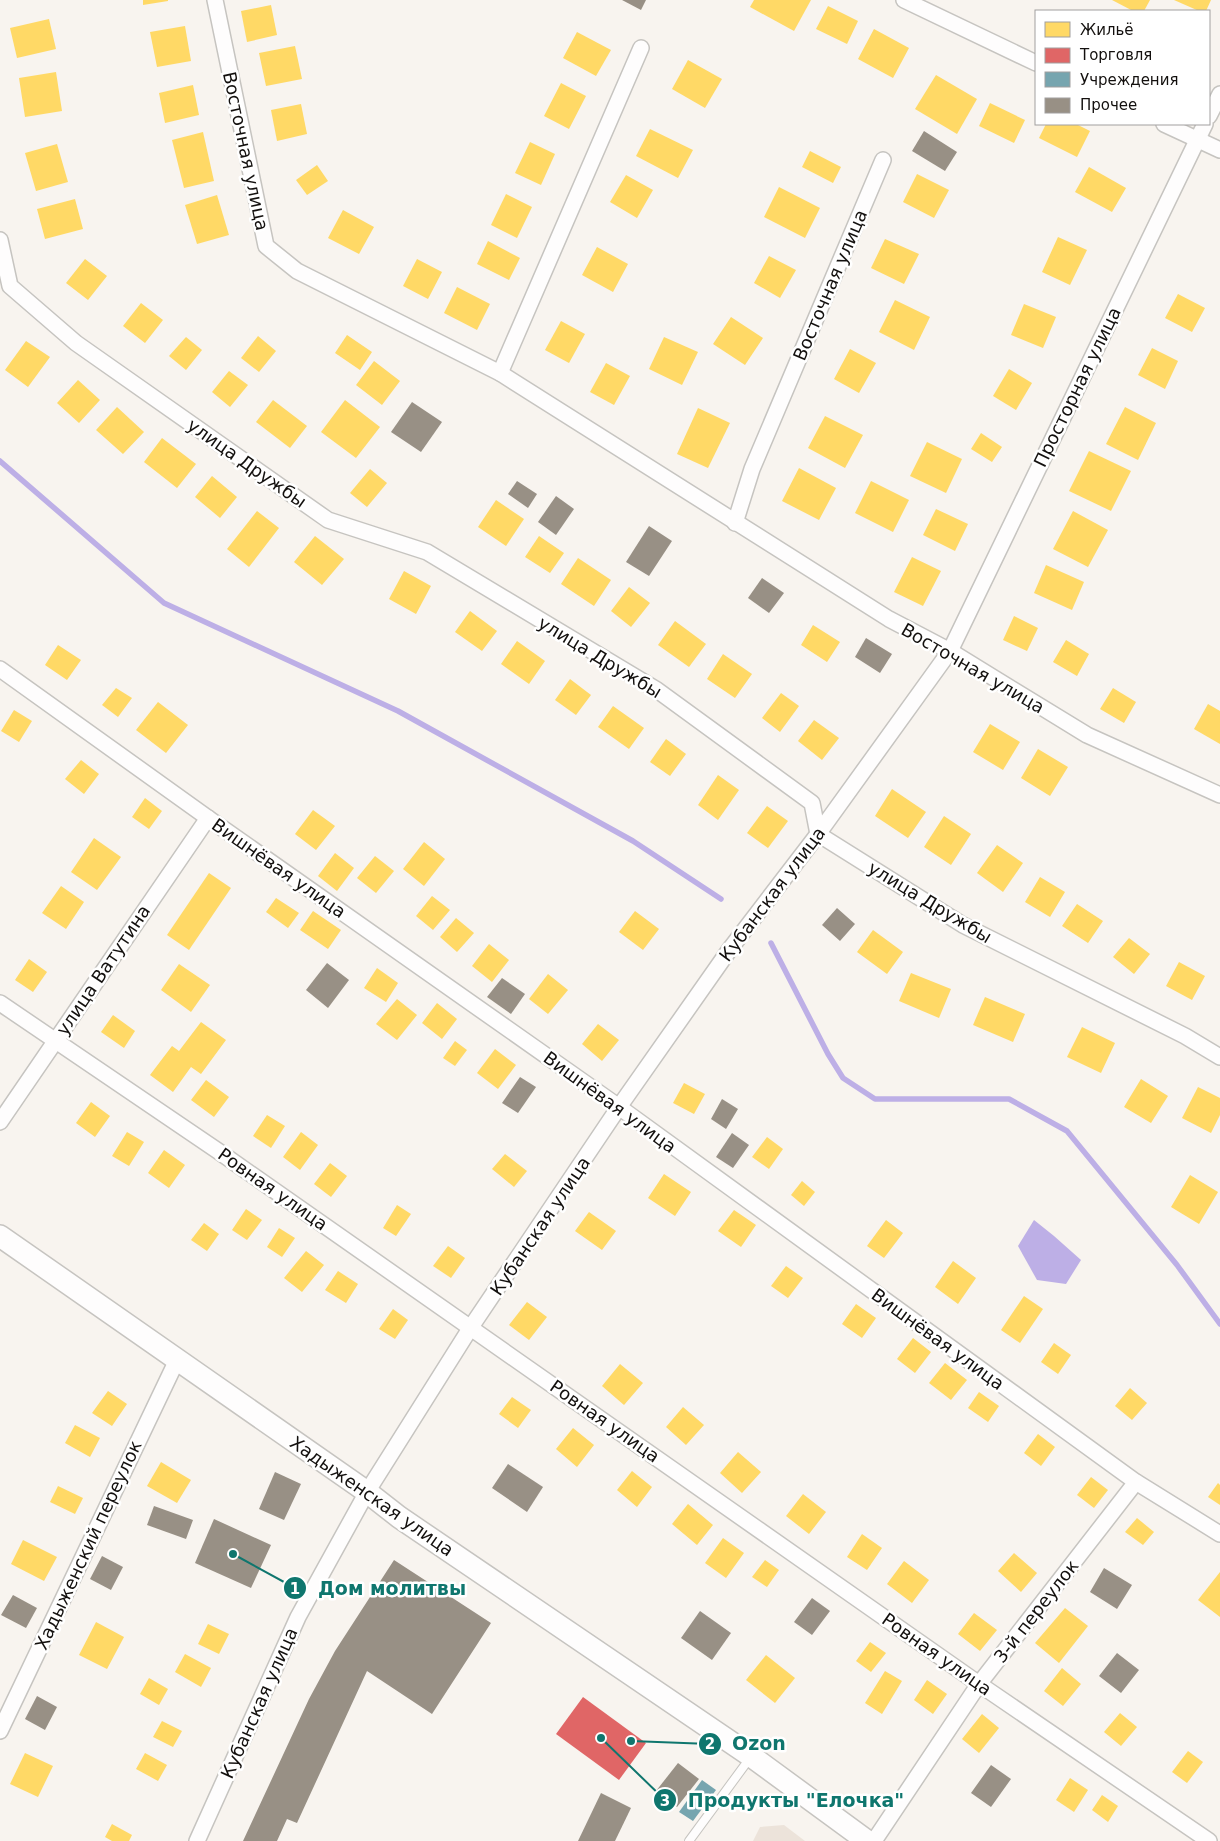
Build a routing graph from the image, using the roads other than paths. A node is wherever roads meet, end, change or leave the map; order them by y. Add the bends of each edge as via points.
1 (215, 0) edge
2 (904, 0) edge
3 (642, 48) dead end
4 (1035, 63) edge
5 (1220, 94) edge
6 (1210, 114) edge
7 (1166, 125) edge
8 (1204, 125) edge
9 (1197, 139) junction
10 (1220, 150) edge
11 (883, 160) dead end
12 (0, 240) edge
13 (5, 286) edge
14 (500, 373) junction
15 (735, 523) junction
16 (950, 651) junction
17 (0, 669) edge
18 (1220, 796) edge
19 (208, 818) junction
20 (818, 834) junction
21 (0, 1003) edge
22 (55, 1040) junction
23 (1220, 1057) edge
24 (619, 1107) junction
25 (0, 1122) edge
26 (0, 1236) edge
27 (472, 1327) junction
28 (177, 1360) junction
29 (1136, 1482) junction
30 (367, 1492) junction
31 (1220, 1534) edge
32 (979, 1684) junction
33 (0, 1731) edge
34 (751, 1756) junction
35 (197, 1841) edge
36 (689, 1841) edge
37 (867, 1841) edge
38 (874, 1841) edge
39 (1209, 1841) edge

1 - 14 street, Восточная улица via 266,246 297,271
2 - 4 street
3 - 14 street
5 - 6 street
7 - 9 street
8 - 9 street, Просторная улица
9 - 10 street
9 - 16 street, Просторная улица
11 - 15 street, Восточная улица via 752,469
12 - 13 street, улица Дружбы
13 - 20 street, улица Дружбы via 76,343 328,520 427,552 657,690 812,803
14 - 15 street, Восточная улица
15 - 16 street, Восточная улица via 889,619
16 - 18 street, Восточная улица via 1086,735
16 - 20 street, Кубанская улица
17 - 19 street, Вишнёвая улица
19 - 22 street, улица Ватутина
19 - 24 street, Вишнёвая улица
20 - 23 street, улица Дружбы via 963,925 1185,1036
20 - 24 street, Кубанская улица via 730,949
21 - 22 street, Ровная улица
22 - 25 street, улица Ватутина
22 - 27 street, Ровная улица
24 - 27 street, Кубанская улица
24 - 29 street, Вишнёвая улица
26 - 28 main road, Хадыженская улица
27 - 30 street, Кубанская улица
27 - 32 street, Ровная улица
28 - 30 main road, Хадыженская улица
28 - 33 street, Хадыженский переулок
29 - 31 street, Вишнёвая улица
29 - 32 street, 3-й переулок
30 - 34 main road, Хадыженская улица
30 - 35 street, Кубанская улица via 298,1617
32 - 38 street, 3-й переулок
32 - 39 street, Ровная улица
34 - 36 lane
34 - 37 main road, Хадыженская улица

